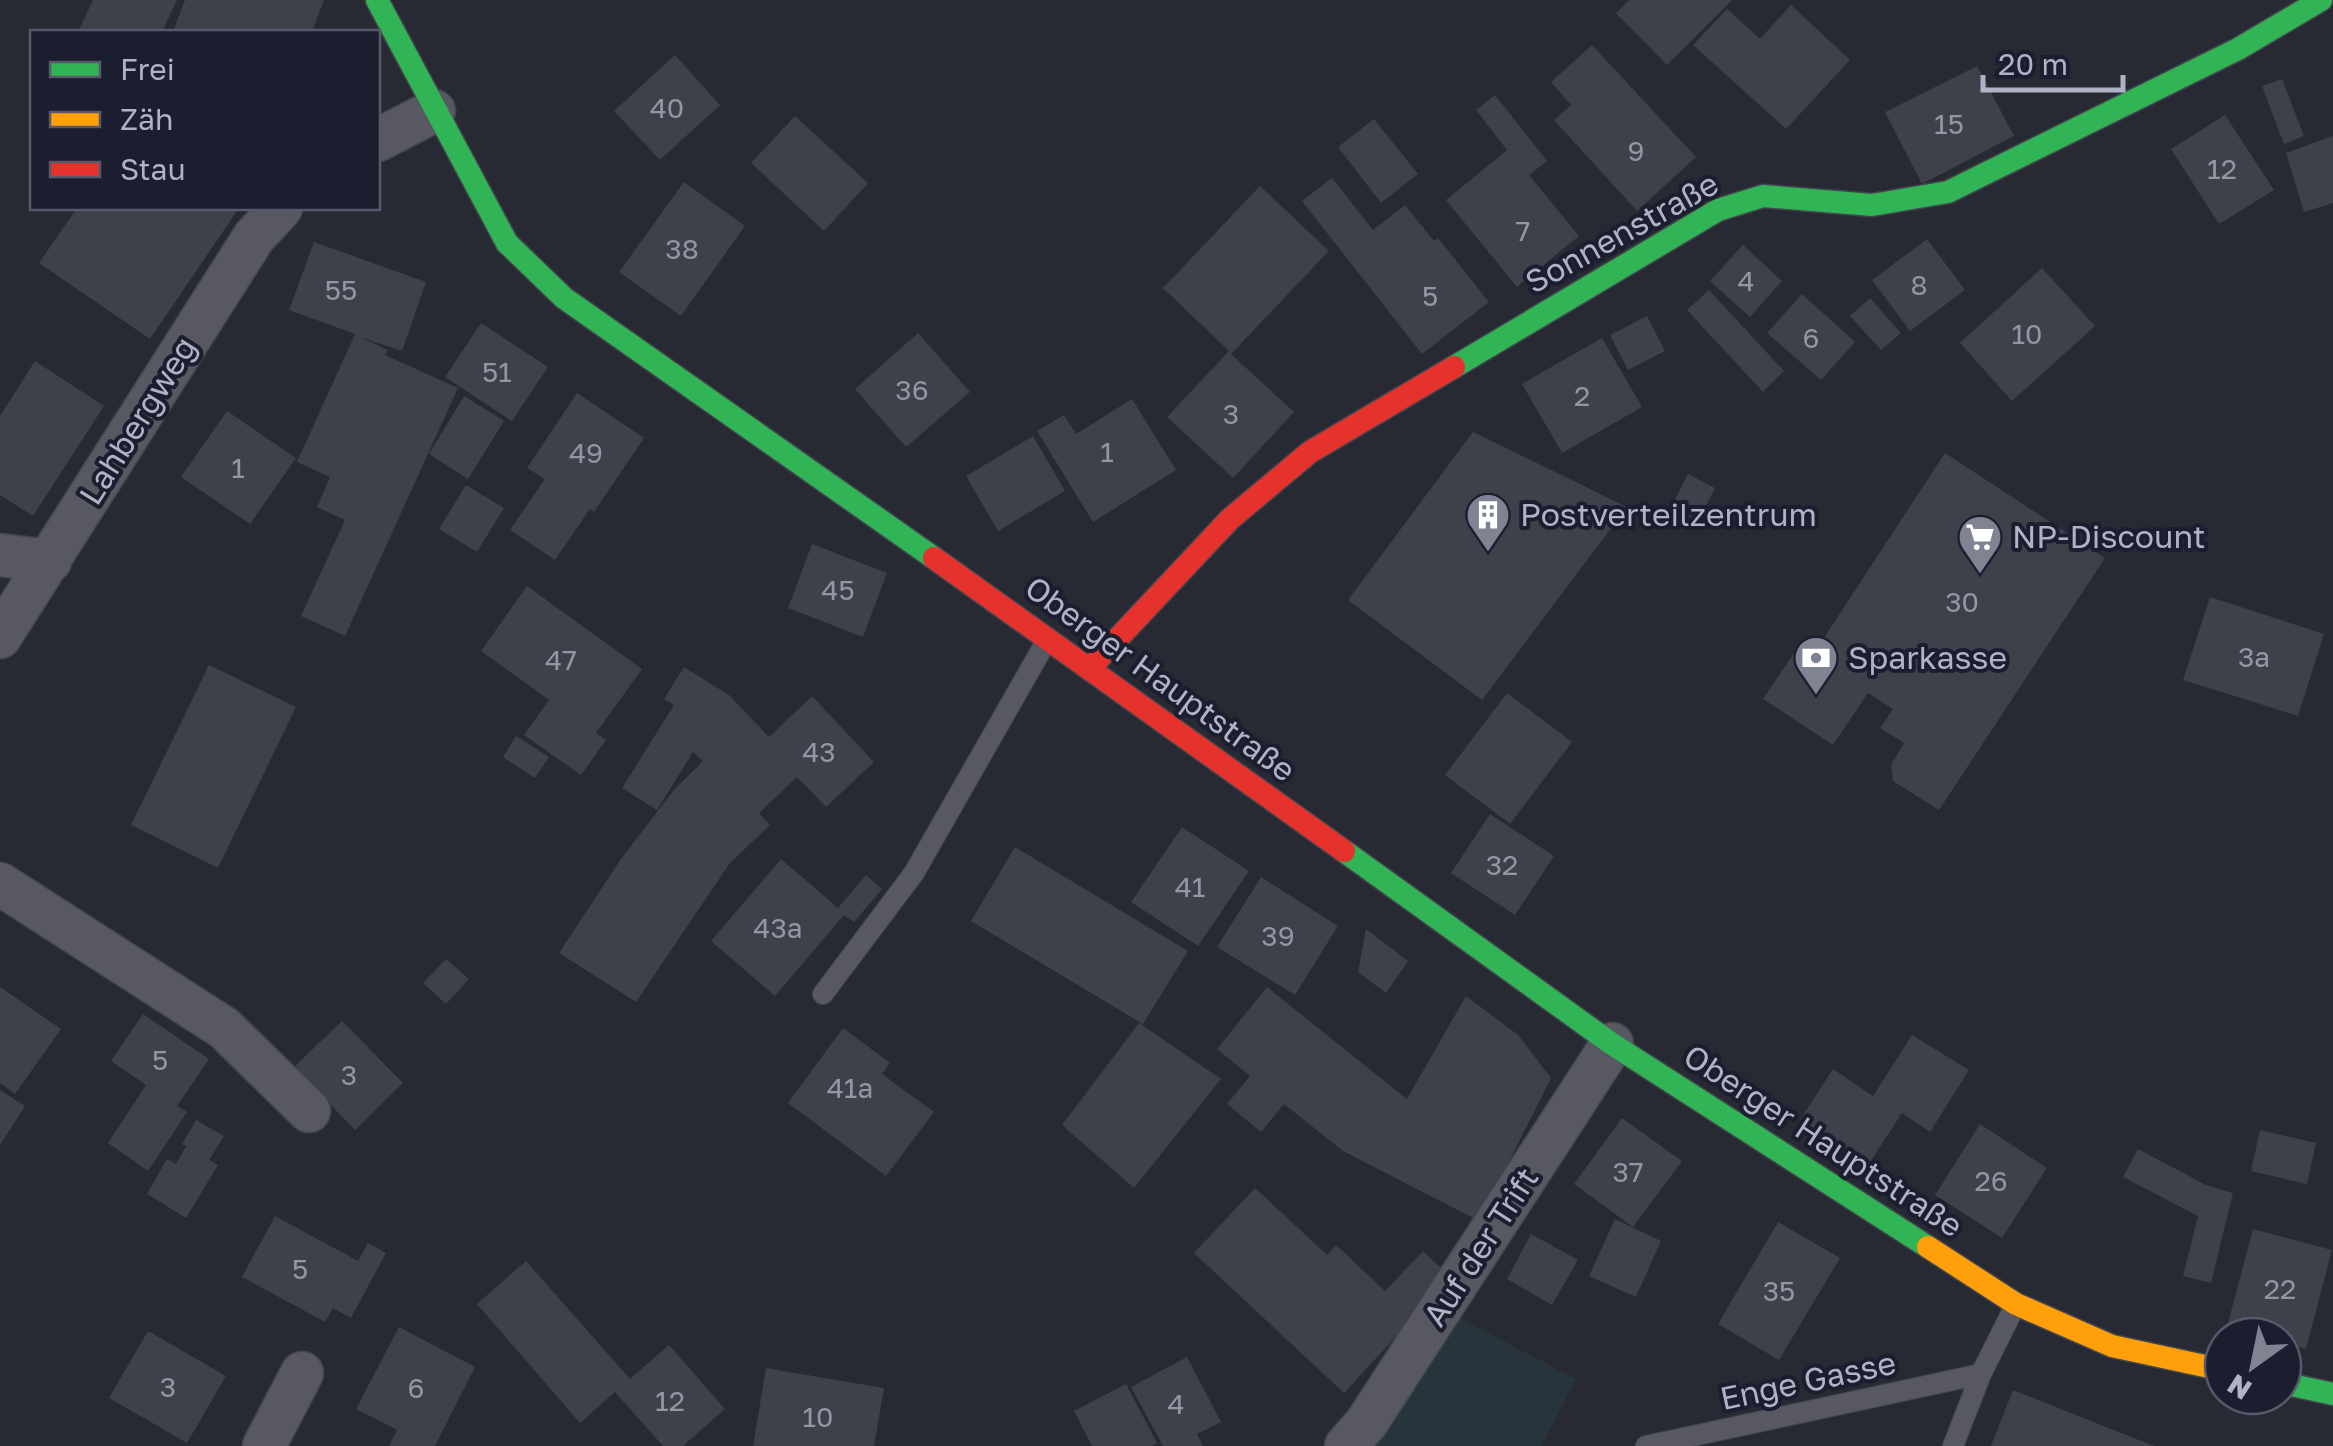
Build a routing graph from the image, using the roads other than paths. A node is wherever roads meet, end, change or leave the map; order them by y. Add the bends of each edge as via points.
1 (378, 0) edge
2 (2321, 0) edge
3 (434, 111) junction
4 (380, 139) edge
5 (279, 210) edge
6 (0, 555) edge
7 (50, 561) junction
8 (0, 637) edge
9 (1048, 638) junction
10 (1090, 668) junction
11 (0, 884) edge
12 (823, 994) dead end
13 (1612, 1044) junction
14 (309, 1111) dead end
15 (2016, 1304) junction
16 (2203, 1366) edge
17 (302, 1373) dead end
18 (1981, 1374) junction
19 (2303, 1387) edge
20 (2333, 1394) edge
21 (264, 1446) edge
22 (1346, 1446) edge
23 (1646, 1446) edge
24 (1953, 1446) edge

1 - 3 street, Oberger Hauptstraße
2 - 10 street, Sonnenstraße via 1948,192 1872,205 1763,196 1718,210 1310,452 1230,519
3 - 4 street
3 - 9 street, Oberger Hauptstraße via 508,243 564,298
5 - 7 street, Lahbergweg via 254,237
6 - 7 street
7 - 8 street, Lahbergweg
9 - 10 street, Oberger Hauptstraße
9 - 12 lane via 914,873
10 - 13 street, Oberger Hauptstraße
11 - 14 street via 224,1028
13 - 15 street, Oberger Hauptstraße
13 - 22 street, Auf der Trift
15 - 16 street, Oberger Hauptstraße via 2112,1346
15 - 18 lane
17 - 21 street
18 - 23 lane, Enge Gasse
18 - 24 lane
19 - 20 street

